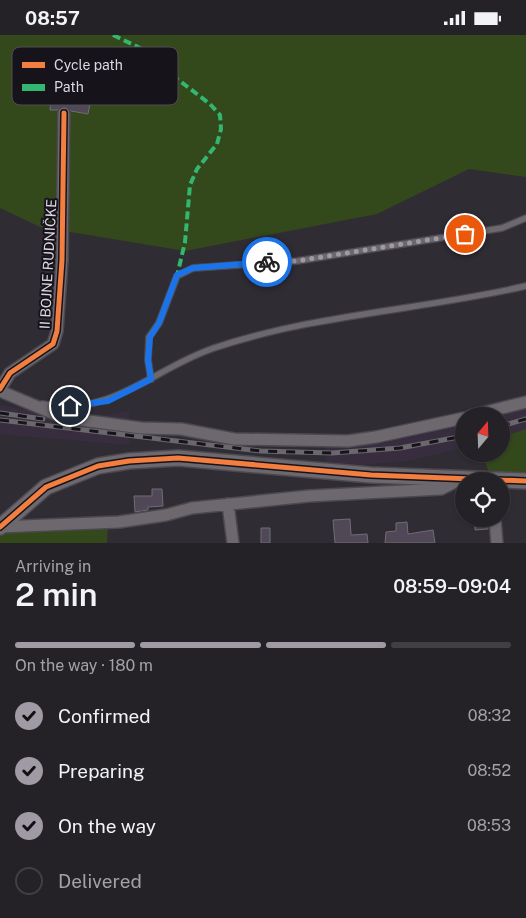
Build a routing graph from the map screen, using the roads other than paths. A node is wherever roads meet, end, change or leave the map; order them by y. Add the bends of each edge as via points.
1 (64, 113) dead end
2 (526, 218) edge
3 (526, 286) edge
4 (151, 379) junction
5 (0, 390) edge
6 (22, 400) junction
7 (526, 402) edge
8 (506, 407) edge
9 (455, 419) edge
10 (455, 479) edge
11 (510, 481) edge
12 (526, 481) edge
13 (455, 482) edge
14 (228, 503) junction
15 (0, 527) edge
16 (496, 527) edge
17 (233, 543) edge
18 (497, 543) edge

1 - 5 street, II BOJNE RUDNIČKE via 62,260 57,331 53,344 10,373
2 - 4 lane via 502,228 297,261 193,268 177,275 159,323 150,337 148,360
3 - 4 lane via 339,317 243,339 182,361
4 - 6 lane via 108,401 57,407
5 - 6 street, II BOJNE RUDNIČKE
6 - 9 street, II BOJNE RUDNIČKE via 74,419 141,429 181,429 234,439 348,441
7 - 8 street
10 - 15 street via 371,475 178,458 129,461 98,466 46,487
11 - 12 street
13 - 14 street via 441,489
14 - 15 street via 119,521
14 - 17 street
16 - 18 street

